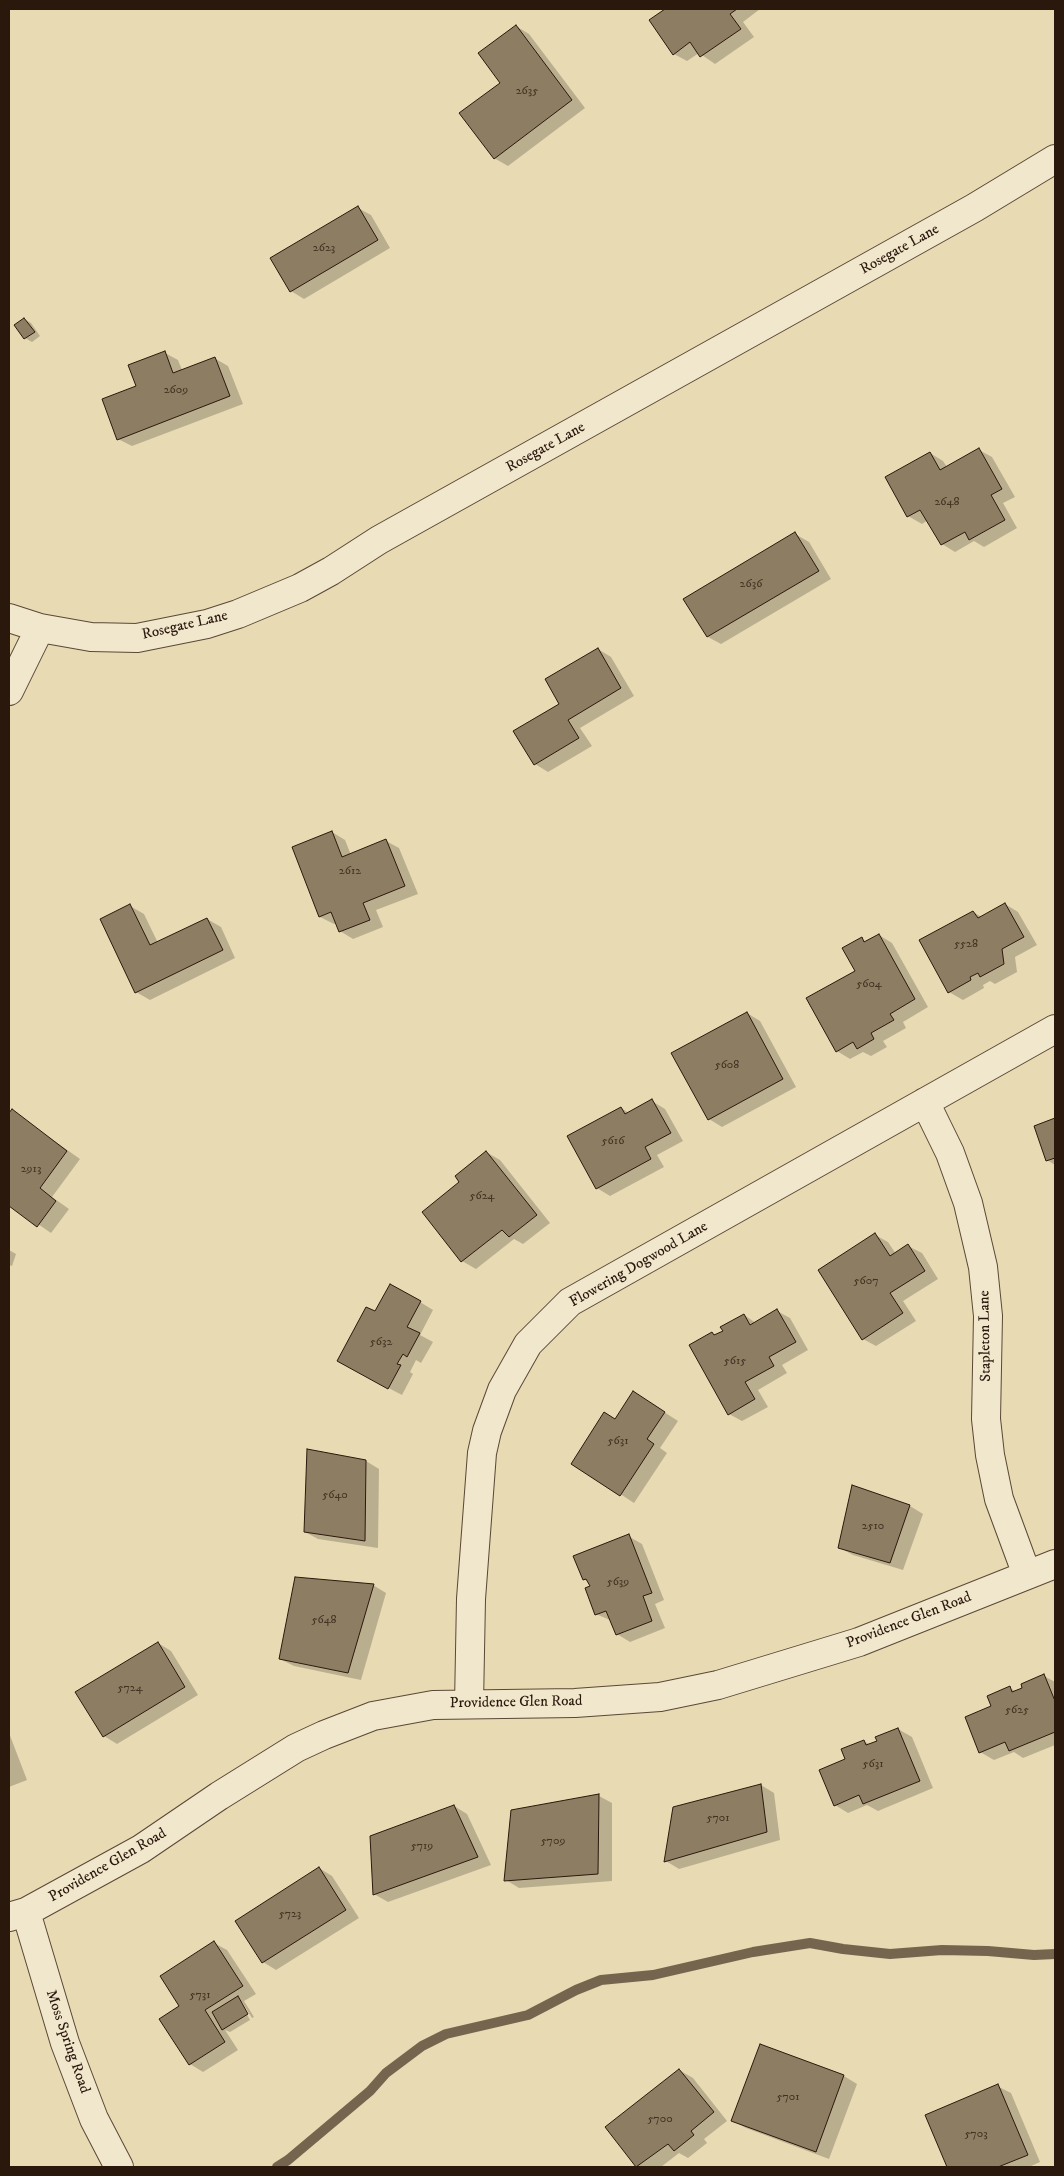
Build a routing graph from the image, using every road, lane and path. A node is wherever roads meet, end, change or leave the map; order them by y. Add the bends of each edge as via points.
1 (1055, 159) edge
2 (9, 618) edge
3 (40, 628) junction
4 (9, 691) edge
5 (1055, 1029) edge
6 (925, 1102) junction
7 (1055, 1564) edge
8 (1027, 1575) junction
9 (470, 1704) junction
10 (17, 1915) edge
11 (119, 2167) edge

1 - 3 street, Rosegate Lane via 974,208 379,540 300,588 238,614 137,638 90,637
2 - 3 street, Rosegate Lane
3 - 4 street
5 - 6 street, Flowering Dogwood Lane
6 - 8 street, Stapleton Lane via 950,1153 968,1203 983,1267 988,1316 986,1419 990,1455 999,1499
6 - 9 street, Flowering Dogwood Lane via 570,1302 528,1344 502,1390 482,1453 471,1599
7 - 8 street, Providence Glen Road
8 - 9 street, Providence Glen Road via 859,1642 718,1685 660,1697 575,1703
9 - 10 street, Providence Glen Road via 393,1711 296,1748 141,1849
10 - 11 street, Moss Spring Road via 94,2119

